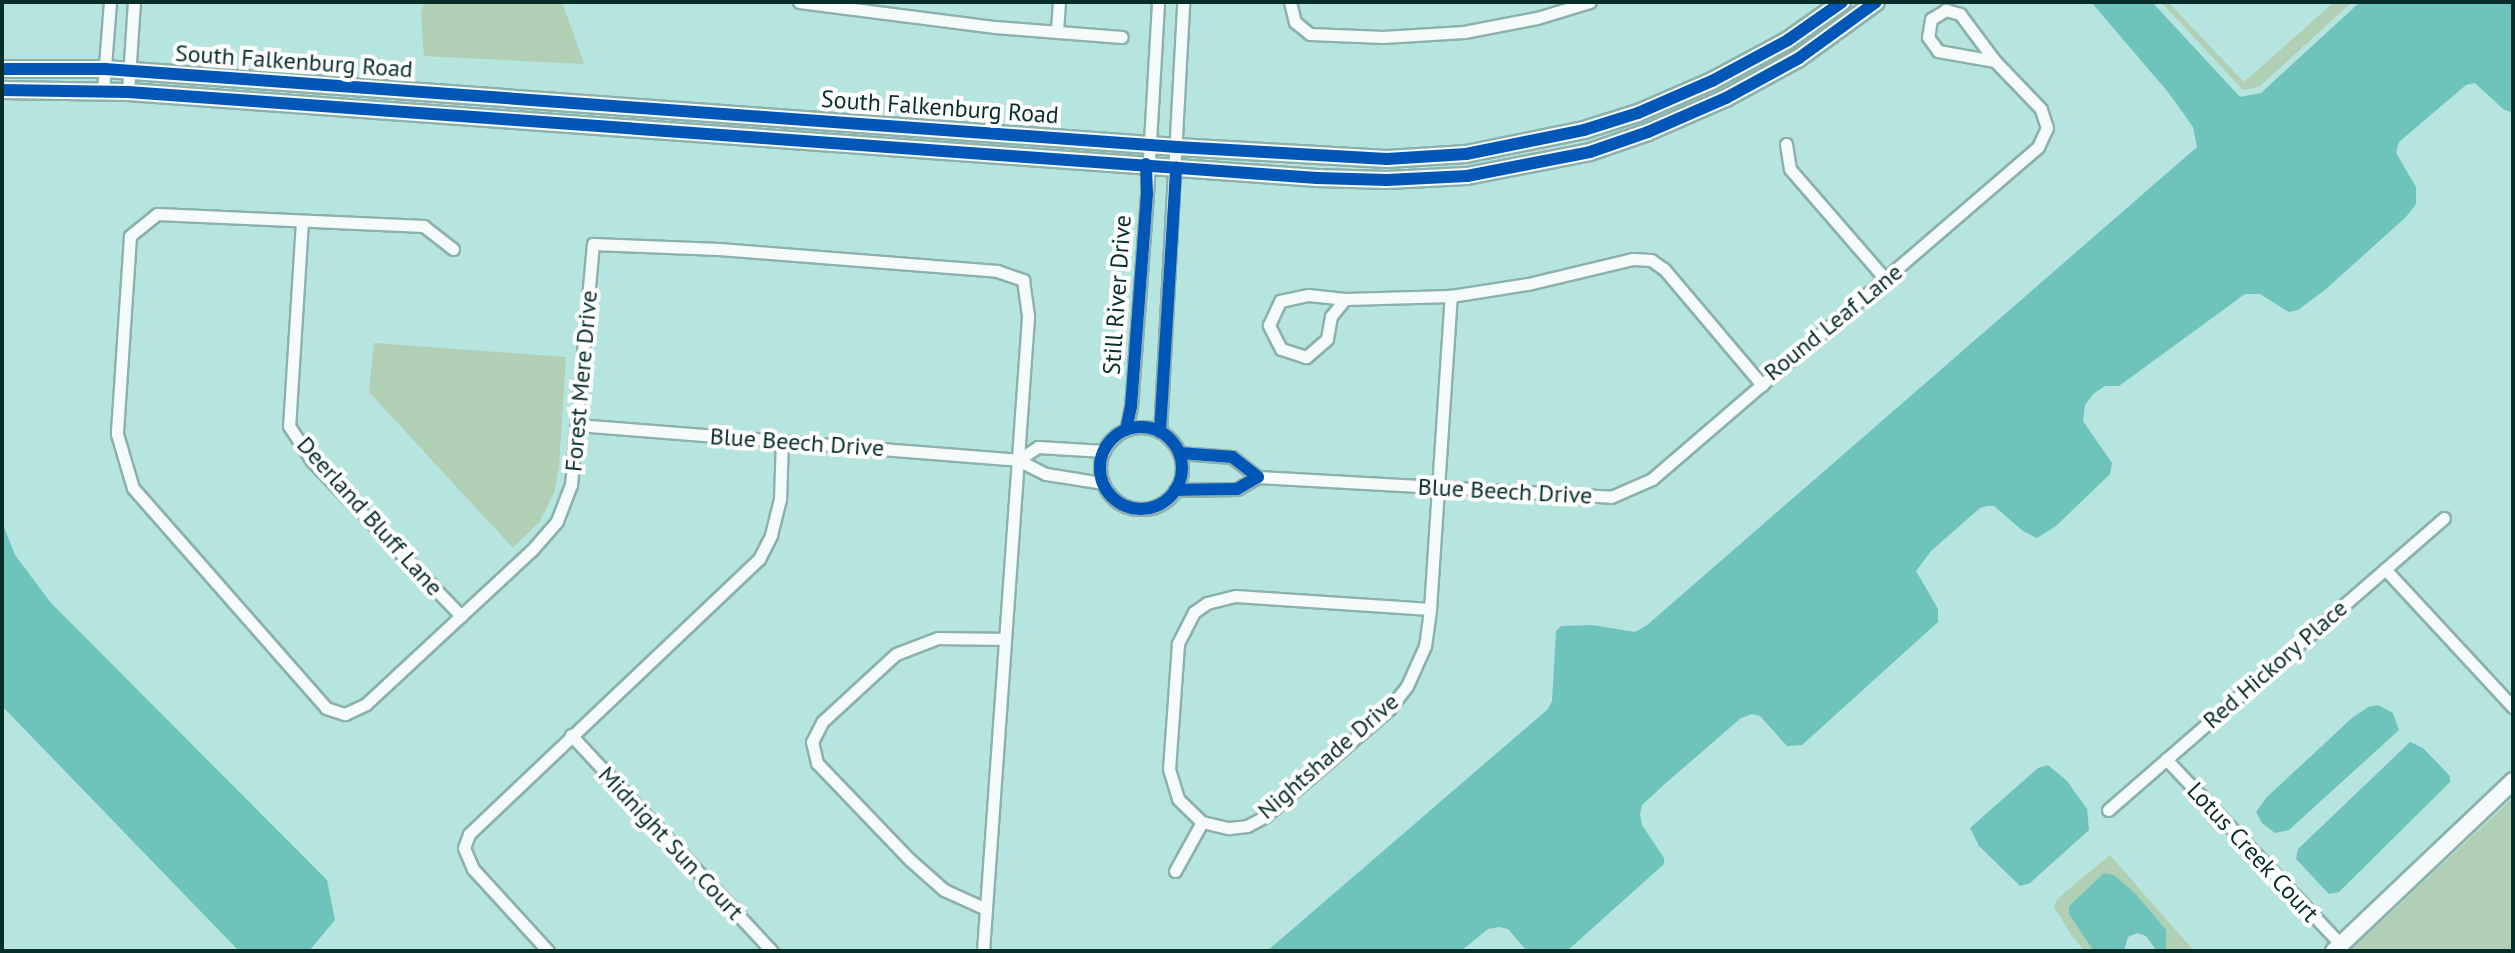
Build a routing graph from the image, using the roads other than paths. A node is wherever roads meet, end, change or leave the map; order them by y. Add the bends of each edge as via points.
1 (110, 2) edge
2 (134, 2) edge
3 (799, 2) edge
4 (1059, 2) edge
5 (1158, 2) edge
6 (1183, 2) edge
7 (1290, 2) edge
8 (1590, 2) edge
9 (1842, 2) edge
10 (1876, 2) edge
11 (1057, 30) junction
12 (1122, 37) dead end
13 (1995, 61) junction
14 (1737, 68) junction
15 (2, 69) edge
16 (105, 69) junction
17 (130, 71) junction
18 (1748, 86) junction
19 (2, 90) edge
20 (103, 91) junction
21 (128, 92) junction
22 (758, 116) junction
23 (756, 137) junction
24 (1148, 144) junction
25 (1786, 144) dead end
26 (1177, 147) junction
27 (1146, 164) junction
28 (1176, 167) junction
29 (302, 221) junction
30 (453, 249) dead end
31 (1886, 280) junction
32 (1451, 296) junction
33 (1345, 299) junction
34 (1762, 385) junction
35 (577, 425) junction
36 (1126, 430) junction
37 (1160, 432) junction
38 (782, 441) junction
39 (1104, 451) junction
40 (1179, 453) junction
41 (1018, 460) junction
42 (1258, 477) junction
43 (1103, 483) junction
44 (1437, 488) junction
45 (1175, 490) junction
46 (2444, 518) dead end
47 (2385, 569) junction
48 (1430, 609) junction
49 (461, 616) junction
50 (1004, 639) junction
51 (2513, 707) edge
52 (571, 735) junction
53 (2166, 759) junction
54 (2513, 781) edge
55 (2108, 810) dead end
56 (1202, 822) junction
57 (1175, 871) dead end
58 (986, 909) junction
59 (2338, 948) edge
60 (548, 951) edge
61 (772, 951) edge
62 (983, 951) edge

1 - 16 street
2 - 17 street
3 - 11 street
4 - 11 street
5 - 24 street, Still River Drive
6 - 26 street, Still River Drive
7 - 8 street via 1295,22 1310,34 1383,37 1464,32
9 - 14 street, South Falkenburg Road
10 - 18 street, South Falkenburg Road via 1799,58
11 - 12 street
13 - 13 street, Round Leaf Lane via 1960,14 1946,10 1931,19 1928,37 1938,51
13 - 31 street, Round Leaf Lane via 2041,109 2047,128 2038,147
14 - 18 street
14 - 26 street, South Falkenburg Road via 1638,113 1584,130 1466,154 1387,159
15 - 16 street, South Falkenburg Road
16 - 17 street, South Falkenburg Road
16 - 20 street
17 - 21 street
17 - 22 street, South Falkenburg Road
18 - 28 street, South Falkenburg Road via 1590,152 1467,176 1345,179
19 - 20 street, South Falkenburg Road
20 - 21 street, South Falkenburg Road
21 - 23 street, South Falkenburg Road
22 - 23 street
22 - 24 street, South Falkenburg Road
23 - 27 street, South Falkenburg Road
24 - 26 street, South Falkenburg Road
24 - 27 street, Still River Drive
25 - 31 street via 1790,169
26 - 28 street, Still River Drive
27 - 28 street, South Falkenburg Road
27 - 36 street, Still River Drive
28 - 37 street, Still River Drive
29 - 30 street, Forest Mere Drive via 424,226
29 - 49 street, Deerland Bluff Lane via 289,426 312,461
29 - 49 street, Forest Mere Drive via 157,214 130,236 117,434 133,488 326,708 345,714 366,704
31 - 34 street, Round Leaf Lane
32 - 33 street, Round Leaf Lane
32 - 34 street, Round Leaf Lane via 1633,259 1651,260
32 - 44 street, Nightshade Drive
33 - 33 street, Round Leaf Lane via 1331,316 1327,339 1306,357 1281,349 1269,325 1280,301 1308,295
34 - 44 street, Blue Beech Drive via 1652,479 1611,497
35 - 38 street, Blue Beech Drive
35 - 41 street, Forest Mere Drive via 593,244 796,255 997,271 1023,280 1028,317
35 - 49 street, Forest Mere Drive via 571,485 557,521
36 - 37 street
36 - 39 street
37 - 40 street
38 - 41 street, Blue Beech Drive
38 - 52 street via 780,500 759,559
39 - 41 street, Blue Beech Drive via 1038,447
39 - 43 street
40 - 42 street, Blue Beech Drive via 1232,457
40 - 45 street
41 - 43 street, Blue Beech Drive via 1046,474
41 - 50 street, Forest Mere Drive
42 - 44 street, Blue Beech Drive
42 - 45 street, Blue Beech Drive via 1237,489
43 - 45 street via 1119,502 1131,507 1156,506
44 - 48 street, Nightshade Drive
46 - 47 street, Red Hickory Place
47 - 51 street
47 - 53 street, Red Hickory Place
48 - 56 street, Nightshade Drive via 1425,646 1407,686 1389,709 1264,817 1229,828
48 - 56 street via 1235,596 1194,612 1178,644 1169,769 1178,799
50 - 58 street, Forest Mere Drive
50 - 58 street via 938,638 896,654 822,722 812,742 817,763 910,860 944,890
52 - 60 street via 469,834 464,848 473,869
52 - 61 street, Midnight Sun Court
53 - 55 street, Red Hickory Place
53 - 59 street, Lotus Creek Court
54 - 59 street
56 - 57 street
58 - 62 street, Forest Mere Drive

